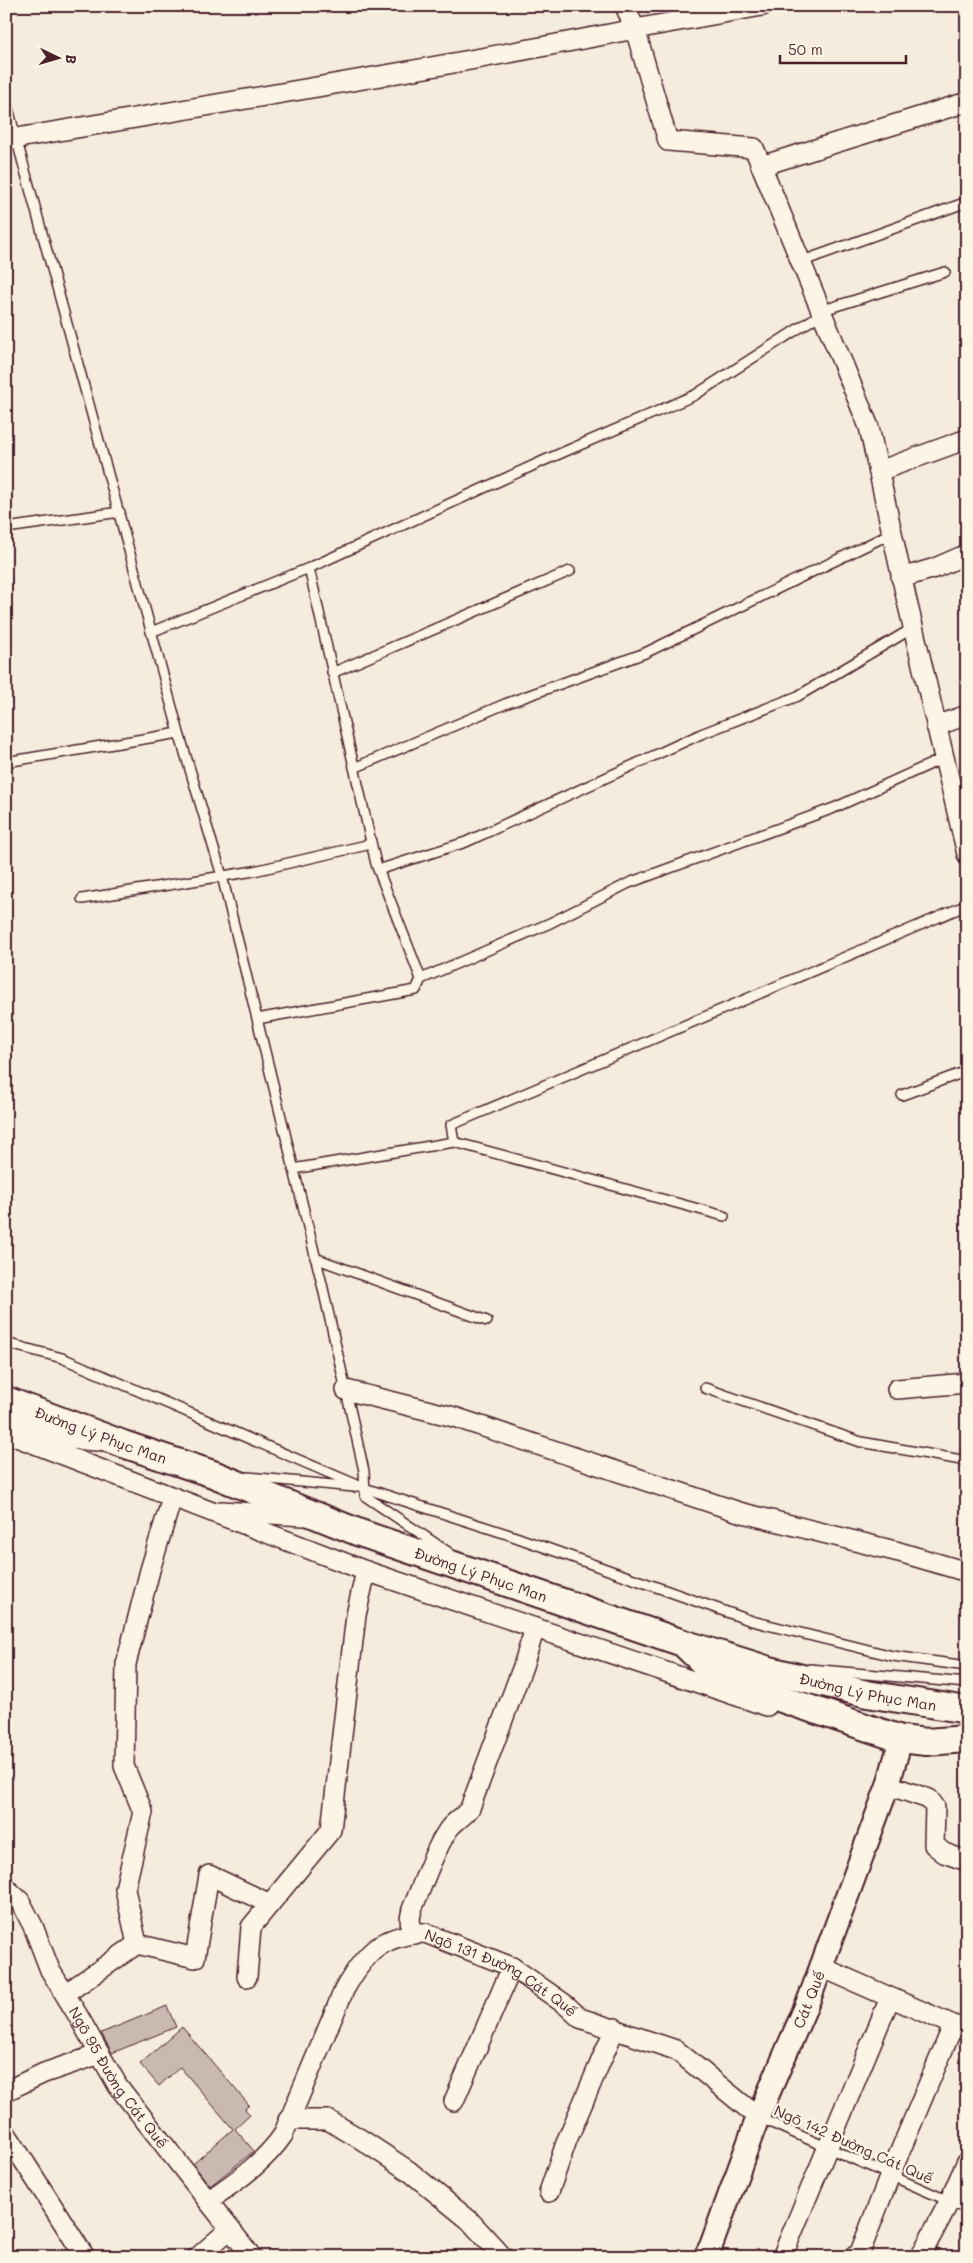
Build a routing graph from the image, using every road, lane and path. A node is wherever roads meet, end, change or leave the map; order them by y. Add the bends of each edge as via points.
1 (625, 6) edge
2 (762, 6) edge
3 (635, 30) junction
4 (6, 101) edge
5 (967, 102) edge
6 (11, 139) edge
7 (761, 166) junction
8 (967, 202) edge
9 (800, 262) junction
10 (945, 272) dead end
11 (821, 312) junction
12 (967, 439) edge
13 (879, 471) junction
14 (120, 512) junction
15 (6, 528) edge
16 (892, 533) junction
17 (967, 554) edge
18 (309, 568) junction
19 (570, 571) dead end
20 (901, 578) junction
21 (913, 628) junction
22 (151, 632) junction
23 (332, 672) junction
24 (967, 715) edge
25 (936, 726) junction
26 (178, 733) junction
27 (944, 758) junction
28 (6, 762) edge
29 (354, 768) junction
30 (371, 844) junction
31 (967, 854) edge
32 (378, 870) junction
33 (222, 876) junction
34 (82, 899) dead end
35 (967, 905) edge
36 (421, 979) junction
37 (256, 1019) junction
38 (967, 1071) edge
39 (902, 1095) dead end
40 (454, 1142) junction
41 (293, 1169) junction
42 (724, 1216) dead end
43 (315, 1258) junction
44 (487, 1321) dead end
45 (6, 1343) edge
46 (967, 1383) edge
47 (705, 1388) dead end
48 (897, 1389) dead end
49 (346, 1390) junction
50 (6, 1400) edge
51 (6, 1420) edge
52 (6, 1433) edge
53 (123, 1444) junction
54 (967, 1461) edge
55 (213, 1474) junction
56 (364, 1488) junction
57 (172, 1498) junction
58 (203, 1510) junction
59 (318, 1517) junction
60 (366, 1571) junction
61 (967, 1572) edge
62 (481, 1574) junction
63 (535, 1628) junction
64 (683, 1643) junction
65 (967, 1666) edge
66 (766, 1669) junction
67 (967, 1683) edge
68 (967, 1710) edge
69 (901, 1738) junction
70 (963, 1741) edge
71 (888, 1785) junction
72 (967, 1861) edge
73 (6, 1888) edge
74 (270, 1904) junction
75 (412, 1934) junction
76 (137, 1944) junction
77 (512, 1967) junction
78 (821, 1967) junction
79 (247, 1977) dead end
80 (65, 1994) junction
81 (890, 1998) junction
82 (615, 2028) junction
83 (960, 2028) edge
84 (100, 2054) junction
85 (6, 2091) edge
86 (454, 2101) dead end
87 (758, 2117) junction
88 (288, 2120) junction
89 (6, 2133) edge
90 (828, 2147) junction
91 (967, 2161) edge
92 (890, 2175) junction
93 (549, 2192) dead end
94 (208, 2200) junction
95 (949, 2202) junction
96 (967, 2209) edge
97 (230, 2230) junction
98 (85, 2257) edge
99 (198, 2257) edge
100 (252, 2257) edge
101 (504, 2257) edge
102 (705, 2257) edge
103 (782, 2257) edge
104 (853, 2257) edge
105 (920, 2257) edge

1 - 3 street
2 - 3 street
3 - 6 street via 458,64 347,80
3 - 7 street via 668,141 754,148
4 - 6 lane
5 - 7 street
6 - 14 lane
7 - 9 street
8 - 9 lane
9 - 11 street
10 - 11 lane
11 - 13 street via 869,427
11 - 18 lane via 695,395
12 - 13 street
13 - 16 street
14 - 15 lane
14 - 22 lane
16 - 20 street
16 - 29 lane via 644,653 505,704
17 - 20 street
18 - 22 lane
18 - 23 lane
19 - 23 lane
20 - 21 street
21 - 25 street
21 - 32 lane via 798,696 700,734 466,842
22 - 26 lane
23 - 29 lane
24 - 25 street
25 - 27 street
26 - 28 lane
26 - 33 lane
27 - 31 street
27 - 36 lane via 834,808 629,883 550,923
29 - 30 lane
30 - 32 lane
30 - 33 lane
32 - 36 lane
33 - 34 lane
33 - 37 lane
35 - 40 lane via 451,1125
36 - 37 lane via 416,990
37 - 41 lane
38 - 39 lane
40 - 41 lane
40 - 42 lane
41 - 43 lane
43 - 44 lane
43 - 49 lane
45 - 56 lane via 62,1358
46 - 48 street
47 - 54 lane via 861,1442
49 - 56 lane via 364,1471
49 - 61 street via 454,1417 739,1512
50 - 53 main road, Đường Lý Phục Man
51 - 53 street via 69,1439
52 - 57 street
53 - 55 main road, Đường Lý Phục Man
55 - 56 lane
55 - 59 main road, Đường Lý Phục Man
56 - 62 lane via 365,1496
56 - 65 lane via 510,1535 752,1621 893,1656
57 - 58 street
57 - 76 street via 126,1664 124,1766 143,1812 125,1889
58 - 59 street
58 - 60 street
59 - 62 main road, Đường Lý Phục Man
60 - 63 street
60 - 74 street via 356,1615 331,1830
62 - 64 main road, Đường Lý Phục Man
63 - 69 street via 842,1732 874,1738
63 - 75 street via 470,1808 454,1822 442,1841 412,1909
64 - 66 main road, Đường Lý Phục Man
64 - 69 main road via 713,1672 758,1691
66 - 67 lane via 816,1669
66 - 68 main road, Đường Lý Phục Man via 867,1694
69 - 70 main road via 926,1742
69 - 71 street, Cát Quế
71 - 72 street via 929,1799 936,1807 934,1845 944,1854
71 - 78 street, Cát Quế
73 - 80 street, Ngõ 95 Đường Cát Quế via 20,1901 50,1970
74 - 76 street via 209,1875 195,1958
74 - 79 street via 251,1927
75 - 77 street, Ngõ 131 Đường Cát Quế via 425,1933
75 - 88 street, Ngõ 131 Đường Cát Quế via 380,1944 357,1968 344,1990
76 - 80 street
77 - 82 street, Ngõ 131 Đường Cát Quế via 580,2018
77 - 86 street
78 - 81 street
78 - 87 street, Cát Quế
80 - 84 street, Ngõ 95 Đường Cát Quế
81 - 83 street
81 - 90 street
82 - 87 street, Ngõ 131 Đường Cát Quế via 676,2050
82 - 93 street
83 - 92 street
84 - 85 street via 44,2073
84 - 94 street, Ngõ 95 Đường Cát Quế via 118,2086
87 - 90 lane, Ngõ 142 Đường Cát Quế
87 - 102 street, Cát Quế
88 - 94 street, Ngõ 131 Đường Cát Quế via 284,2135 274,2149 248,2173
88 - 101 street via 328,2120 362,2140 409,2171 469,2220
89 - 98 street
90 - 92 lane, Ngõ 142 Đường Cát Quế
90 - 103 street
91 - 95 street
92 - 95 lane, Ngõ 142 Đường Cát Quế
92 - 104 street via 859,2255
94 - 97 street, Ngõ 95 Đường Cát Quế
95 - 96 lane, Ngõ 142 Đường Cát Quế
95 - 105 street
97 - 99 street
97 - 100 street, Ngõ 95 Đường Cát Quế

